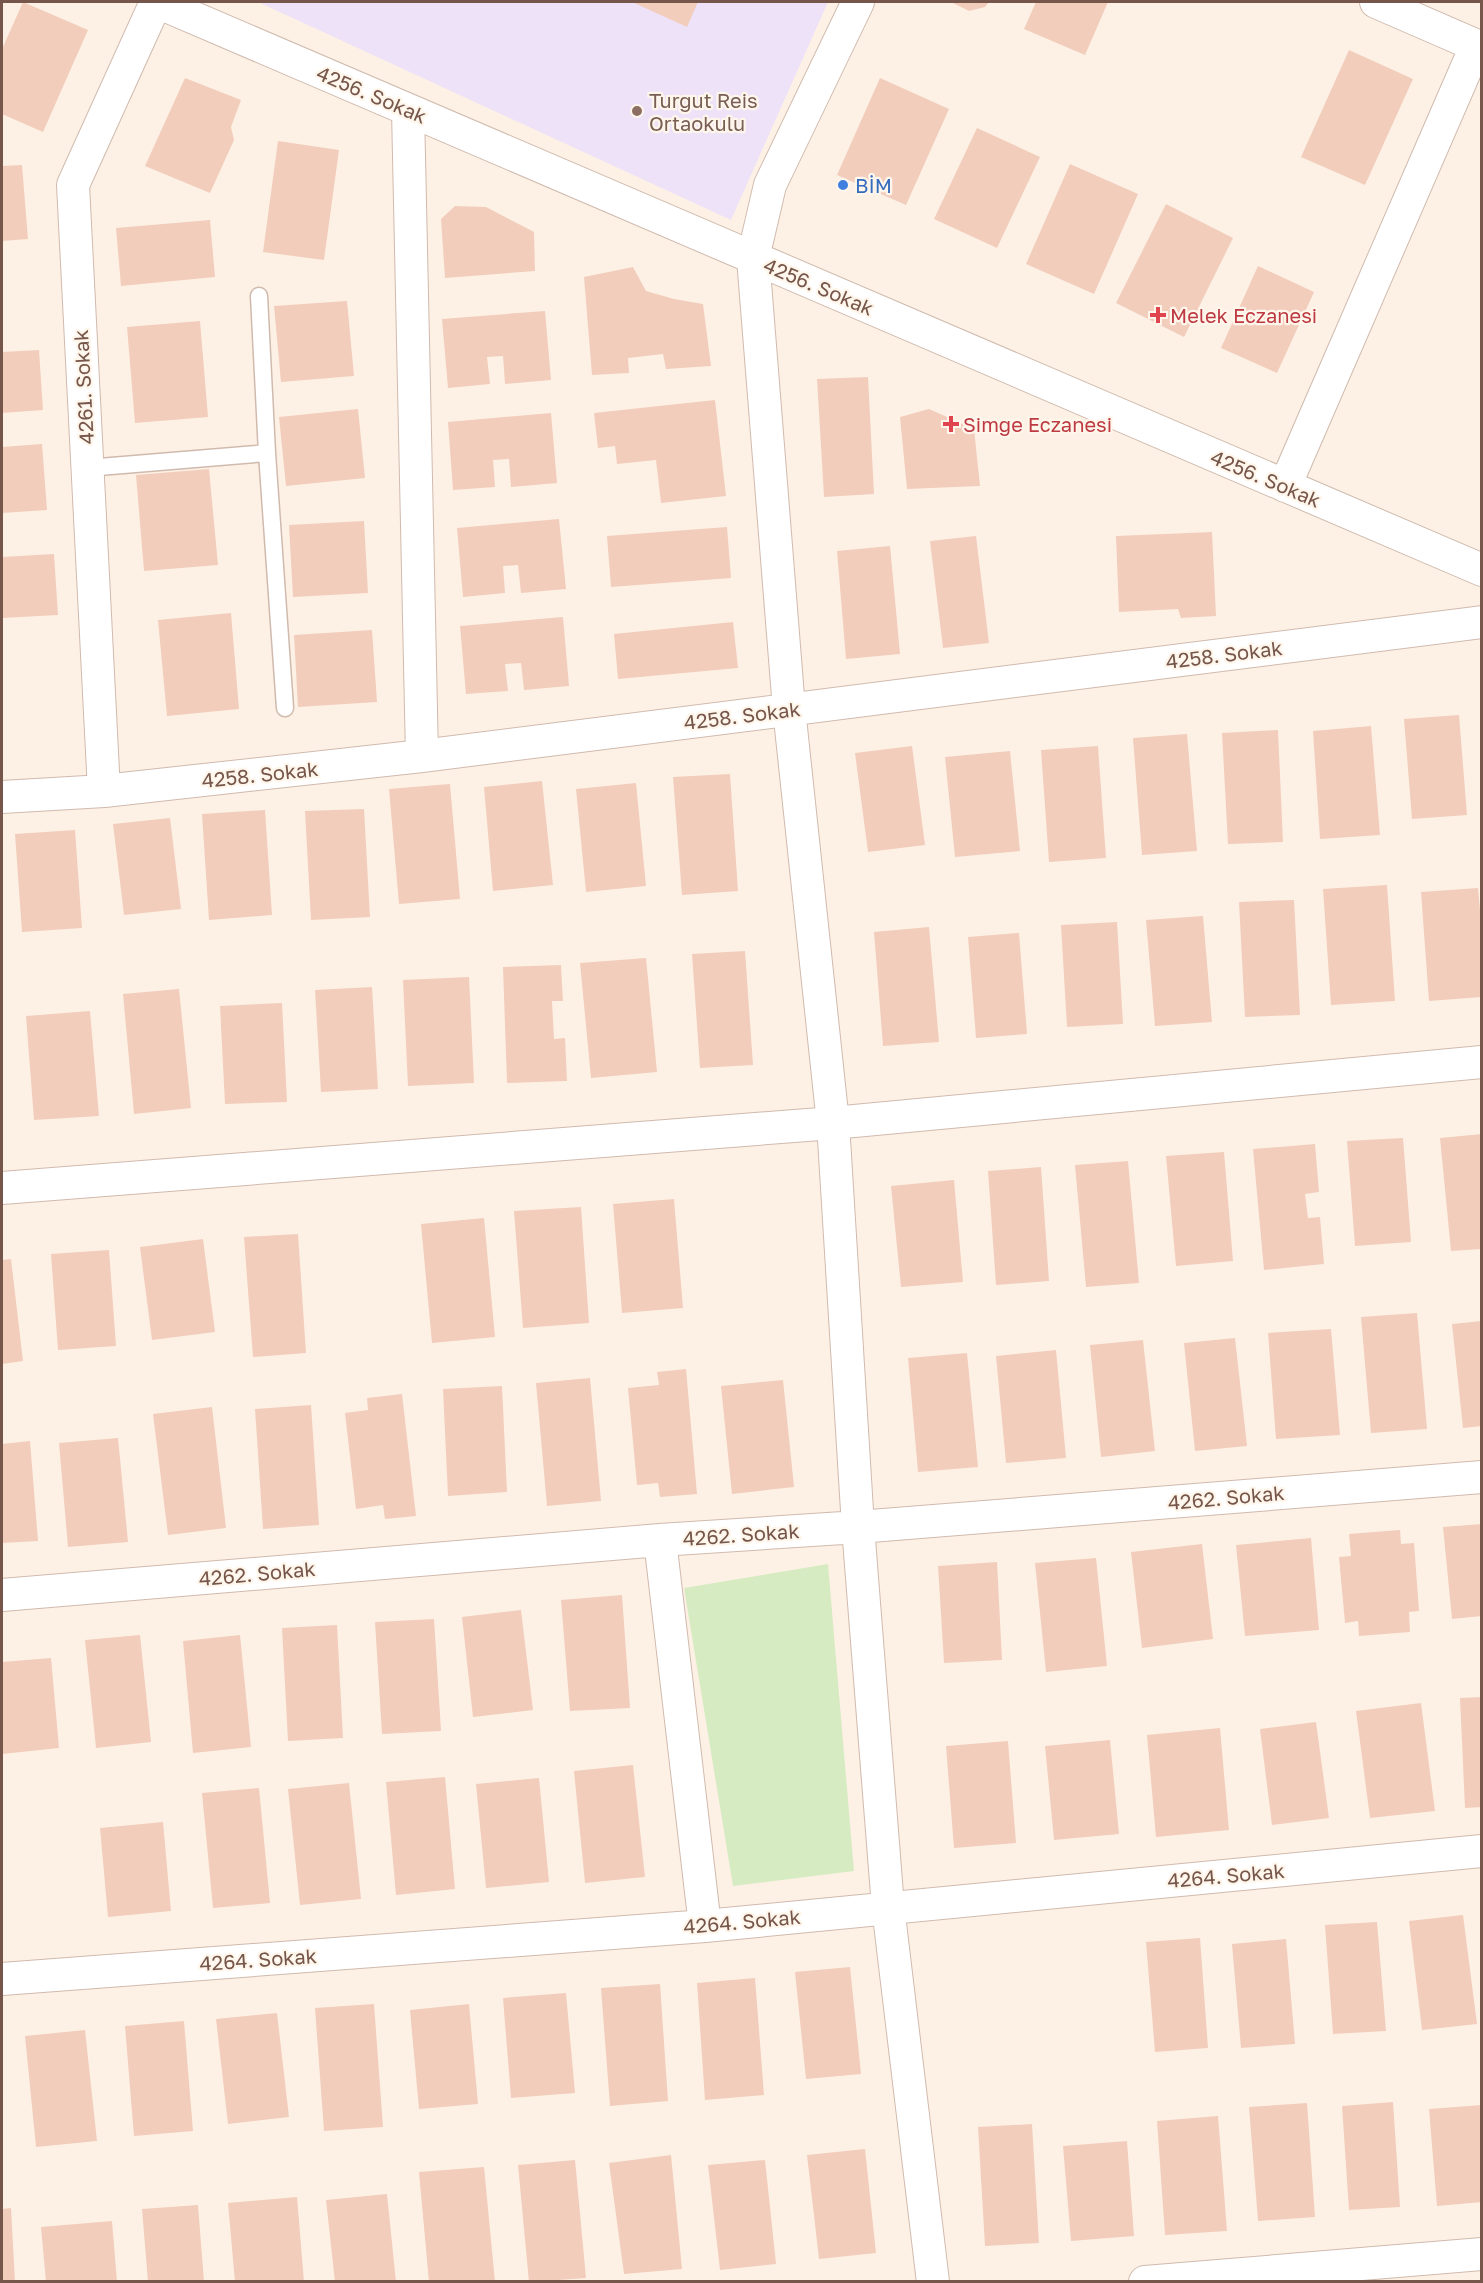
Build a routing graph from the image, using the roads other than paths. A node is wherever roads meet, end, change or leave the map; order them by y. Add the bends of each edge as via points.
1 (156, 2) edge
2 (858, 2) edge
3 (1376, 2) edge
4 (1479, 47) edge
5 (408, 110) junction
6 (753, 258) junction
7 (259, 296) dead end
8 (267, 453) junction
9 (87, 468) junction
10 (1285, 486) junction
11 (1482, 570) edge
12 (1482, 622) edge
13 (285, 708) dead end
14 (789, 709) junction
15 (422, 756) junction
16 (104, 791) junction
17 (2, 797) edge
18 (1482, 1062) edge
19 (833, 1124) junction
20 (2, 1188) edge
21 (1482, 1477) edge
22 (858, 1527) junction
23 (660, 1540) junction
24 (2, 1595) edge
25 (1482, 1851) edge
26 (888, 1907) junction
27 (705, 1926) junction
28 (2, 1979) edge
29 (1482, 2254) edge
30 (933, 2282) edge
31 (1145, 2282) edge

1 - 5 street, 4256. Sokak
1 - 9 street, 4261. Sokak via 73,185
2 - 6 street via 770,185
3 - 4 street
4 - 10 street
5 - 6 street, 4256. Sokak
5 - 15 street
6 - 10 street, 4256. Sokak
6 - 14 street
7 - 8 lane
8 - 9 lane
8 - 13 lane
9 - 16 street, 4261. Sokak
10 - 11 street, 4256. Sokak
12 - 14 street, 4258. Sokak
14 - 15 street, 4258. Sokak
14 - 19 street
15 - 16 street, 4258. Sokak
16 - 17 street, 4258. Sokak
18 - 19 street
19 - 20 street
19 - 22 street
21 - 22 street, 4262. Sokak
22 - 23 street, 4262. Sokak
22 - 26 street
23 - 24 street, 4262. Sokak
23 - 27 street
25 - 26 street, 4264. Sokak
26 - 27 street, 4264. Sokak
26 - 30 street
27 - 28 street, 4264. Sokak
29 - 31 street

